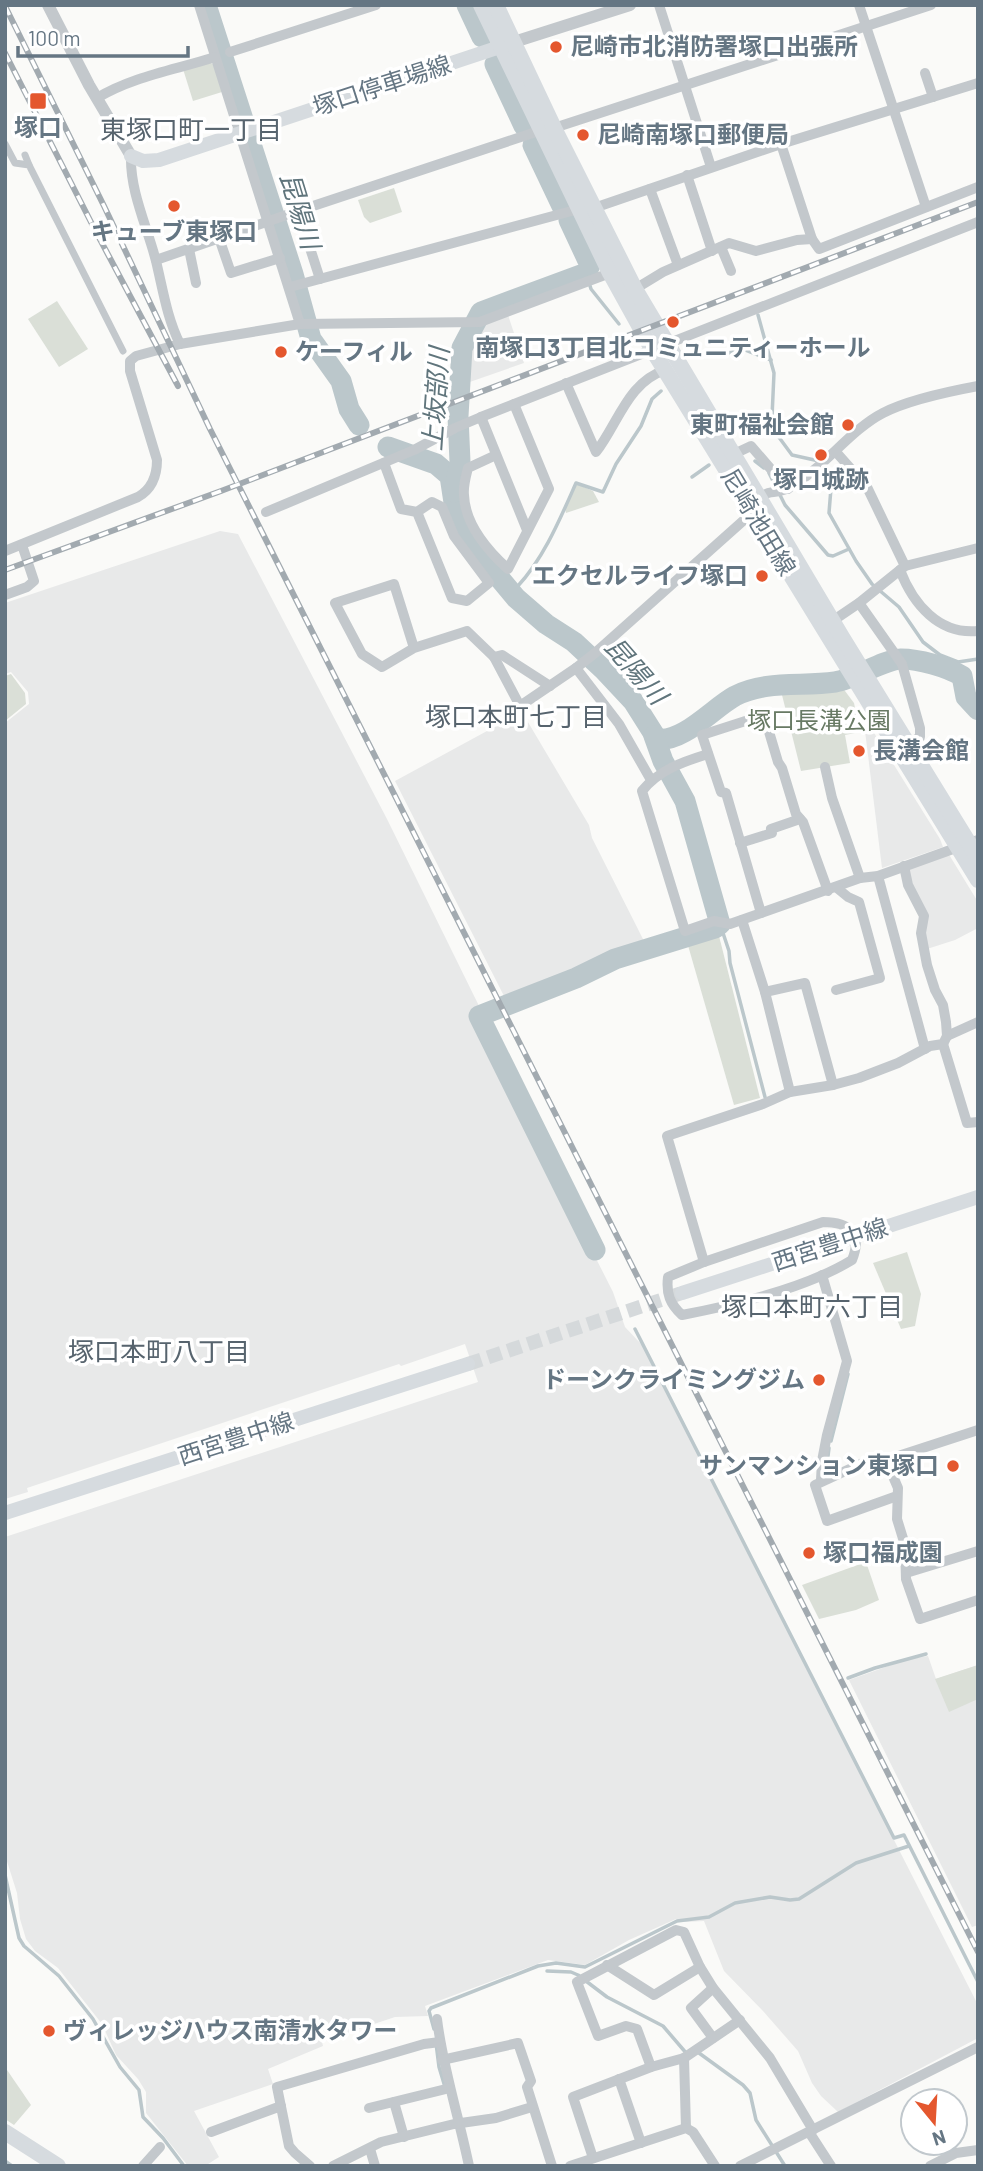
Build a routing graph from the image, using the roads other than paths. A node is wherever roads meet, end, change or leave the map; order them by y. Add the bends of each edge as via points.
1 (199, 5) edge
2 (376, 5) edge
3 (481, 5) edge
4 (496, 5) edge
5 (630, 5) edge
6 (659, 5) edge
7 (859, 5) edge
8 (931, 5) edge
9 (52, 6) edge
10 (363, 7) edge
11 (866, 26) junction
12 (507, 45) junction
13 (230, 52) dead end
14 (215, 57) junction
15 (925, 73) dead end
16 (978, 83) edge
17 (685, 86) junction
18 (933, 97) junction
19 (97, 98) junction
20 (892, 110) junction
21 (548, 129) junction
22 (244, 131) junction
23 (5, 144) edge
24 (781, 144) junction
25 (25, 155) dead end
26 (131, 156) junction
27 (29, 165) junction
28 (711, 167) junction
29 (687, 176) junction
30 (978, 187) edge
31 (650, 189) junction
32 (926, 207) junction
33 (587, 209) junction
34 (298, 211) junction
35 (273, 220) junction
36 (978, 222) edge
37 (219, 238) junction
38 (812, 239) junction
39 (189, 249) junction
40 (717, 249) junction
41 (280, 258) junction
42 (156, 260) junction
43 (678, 265) junction
44 (731, 271) dead end
45 (605, 275) junction
46 (320, 279) junction
47 (196, 283) dead end
48 (294, 285) junction
49 (635, 289) junction
50 (305, 323) junction
51 (668, 343) junction
52 (180, 344) junction
53 (652, 349) junction
54 (123, 351) dead end
55 (666, 370) junction
56 (566, 383) junction
57 (978, 386) edge
58 (514, 404) junction
59 (481, 416) junction
60 (836, 452) junction
61 (734, 454) junction
62 (496, 455) junction
63 (384, 463) junction
64 (771, 496) junction
65 (266, 512) dead end
66 (417, 512) junction
67 (527, 530) junction
68 (22, 545) junction
69 (978, 548) edge
70 (5, 551) edge
71 (902, 568) junction
72 (5, 595) edge
73 (859, 603) junction
74 (827, 624) junction
75 (978, 631) edge
76 (414, 648) junction
77 (494, 657) junction
78 (576, 668) junction
79 (859, 675) junction
80 (550, 686) junction
81 (908, 744) junction
82 (708, 754) junction
83 (825, 767) dead end
84 (651, 780) junction
85 (800, 818) junction
86 (740, 843) junction
87 (968, 844) edge
88 (978, 858) edge
89 (904, 866) junction
90 (878, 876) junction
91 (860, 878) junction
92 (978, 880) edge
93 (833, 889) junction
94 (761, 914) junction
95 (742, 920) junction
96 (836, 990) dead end
97 (765, 992) junction
98 (978, 1022) edge
99 (945, 1040) junction
100 (925, 1049) junction
101 (833, 1085) junction
102 (790, 1093) junction
103 (978, 1122) edge
104 (978, 1197) edge
105 (855, 1237) junction
106 (704, 1262) junction
107 (822, 1275) junction
108 (682, 1293) tunnel mouth
109 (468, 1364) tunnel mouth
110 (978, 1430) edge
111 (886, 1460) junction
112 (824, 1479) junction
113 (897, 1496) junction
114 (5, 1513) edge
115 (978, 1551) edge
116 (906, 1573) junction
117 (978, 1601) edge
118 (607, 1965) junction
119 (700, 1967) junction
120 (713, 1988) junction
121 (437, 2019) dead end
122 (740, 2020) junction
123 (713, 2038) junction
124 (437, 2043) junction
125 (978, 2047) edge
126 (684, 2057) junction
127 (442, 2060) junction
128 (652, 2067) junction
129 (619, 2079) junction
130 (447, 2089) junction
131 (394, 2102) junction
132 (281, 2106) junction
133 (532, 2107) junction
134 (369, 2108) dead end
135 (457, 2124) junction
136 (686, 2127) junction
137 (811, 2131) junction
138 (5, 2132) edge
139 (211, 2132) dead end
140 (404, 2137) junction
141 (641, 2143) junction
142 (160, 2147) dead end
143 (370, 2149) junction
144 (978, 2150) edge
145 (593, 2161) edge
146 (58, 2166) edge
147 (143, 2166) edge
148 (310, 2166) edge
149 (333, 2166) edge
150 (376, 2166) edge
151 (468, 2166) edge
152 (551, 2166) edge
153 (570, 2166) edge
154 (715, 2166) edge
155 (740, 2166) edge
156 (831, 2166) edge
157 (930, 2166) edge

1 - 14 street
2 - 10 street
3 - 12 main road, 尼崎池田線
4 - 12 main road, 尼崎池田線
5 - 12 street
6 - 17 street
7 - 11 street
8 - 11 street
9 - 19 street
10 - 13 street
11 - 17 street
11 - 20 street
12 - 21 main road, 尼崎池田線
12 - 22 main road, 塚口停車場線
14 - 19 street via 127,83
14 - 22 street
15 - 18 street
16 - 18 street
17 - 21 street
17 - 28 street
18 - 20 street
19 - 26 street
20 - 24 street
20 - 32 street
21 - 33 main road, 尼崎池田線
21 - 34 street
22 - 26 main road, 塚口停車場線 via 159,160
22 - 35 street
23 - 27 street via 15,163
24 - 28 street
24 - 38 street
25 - 27 street
26 - 42 street via 130,176
27 - 54 street
28 - 29 street
29 - 31 street
29 - 40 street
30 - 32 street
31 - 33 street
31 - 43 street
32 - 38 street via 819,249
33 - 45 main road, 尼崎池田線
33 - 46 street
33 - 49 main road, 尼崎池田線
34 - 35 street
34 - 46 street
35 - 37 street
35 - 41 street
36 - 51 street
37 - 39 street
37 - 41 street via 230,273
38 - 40 street via 756,251 729,243
39 - 42 street
39 - 47 street
40 - 43 street
40 - 44 street
41 - 48 street
42 - 52 street
43 - 49 street
45 - 50 street via 475,322
45 - 53 main road, 尼崎池田線
46 - 48 street
48 - 50 street
49 - 51 main road, 尼崎池田線
50 - 52 street
51 - 53 street
51 - 61 main road, 尼崎池田線
52 - 68 street via 130,361 157,460 150,486 138,497
53 - 55 main road, 尼崎池田線
53 - 56 street
55 - 56 street via 645,380 629,397 596,452
55 - 64 main road, 尼崎池田線
56 - 58 street
57 - 60 street via 883,413
58 - 59 street
58 - 67 street via 549,489
59 - 62 street
59 - 63 street
60 - 64 street
60 - 71 street via 867,487
61 - 64 main road, 尼崎池田線
61 - 64 street via 751,446
62 - 67 street
62 - 67 street via 468,468 463,494 468,516 488,550 508,569
63 - 65 street
63 - 66 street via 401,509
64 - 74 main road, 尼崎池田線
64 - 78 street
66 - 66 street via 452,598 467,601 489,583 454,536 442,507 432,502
68 - 70 street
68 - 72 street via 34,581
69 - 71 street
71 - 73 street
71 - 75 street via 905,584 924,612 954,630
73 - 74 street
73 - 81 street via 900,660 920,729 920,737
74 - 79 main road, 尼崎池田線
76 - 76 street via 382,667 362,654 335,603 394,584
76 - 77 street via 467,631
77 - 80 street via 502,655
77 - 80 street via 520,706
78 - 80 street
78 - 84 street via 620,724
79 - 81 main road, 尼崎池田線
79 - 87 main road, 尼崎池田線
81 - 87 main road, 尼崎池田線
82 - 84 street via 677,763
82 - 85 street via 702,735 764,715
82 - 86 street via 721,792 726,793
83 - 91 street
84 - 95 street via 642,791 685,932 719,921
85 - 86 street
85 - 93 street
86 - 94 street
87 - 88 main road, 尼崎池田線
87 - 89 street
87 - 92 main road, 尼崎池田線
89 - 90 street
89 - 99 street via 924,916 924,951 943,1005
90 - 91 street
90 - 100 street
91 - 93 street
93 - 94 street
93 - 96 street via 859,902 880,978
94 - 95 street
95 - 97 street
97 - 101 street via 805,983
97 - 102 street
98 - 99 street
99 - 100 street
99 - 103 street via 967,1123
100 - 101 street
101 - 102 street
102 - 106 street via 667,1136
104 - 105 main road, 西宮豊中線
105 - 106 street via 839,1222 823,1222
105 - 107 street via 852,1260
105 - 108 main road, 西宮豊中線
106 - 107 street via 668,1277 667,1291 682,1315 731,1306
107 - 112 street via 847,1361 827,1435
109 - 114 main road, 西宮豊中線
110 - 111 street
111 - 112 street via 866,1461
111 - 113 street
112 - 113 street via 815,1485 827,1521
113 - 116 street
115 - 116 street
116 - 117 street via 920,1619
118 - 119 street via 654,1995
118 - 119 street via 676,1930 684,1932
118 - 128 street via 577,1982 598,2036 626,2026 637,2029
119 - 120 street
120 - 122 street
120 - 123 street via 691,2008
121 - 124 street
122 - 123 street
122 - 137 street via 770,2057
123 - 126 street
124 - 127 street
124 - 132 street via 277,2087
125 - 137 street
126 - 128 street
126 - 136 street
127 - 130 street
127 - 133 street via 518,2043 531,2081 527,2087
128 - 129 street
129 - 141 street
129 - 145 street via 573,2097
130 - 131 street
130 - 135 street
131 - 134 street
131 - 140 street
132 - 139 street
132 - 148 street via 289,2146
133 - 135 street
133 - 152 street
135 - 140 street
135 - 151 street
136 - 141 street
136 - 154 street
137 - 155 street
137 - 156 street
138 - 146 main road
140 - 143 street
141 - 145 street
142 - 147 street
143 - 149 street
143 - 150 street
144 - 157 street via 956,2153
145 - 153 street

